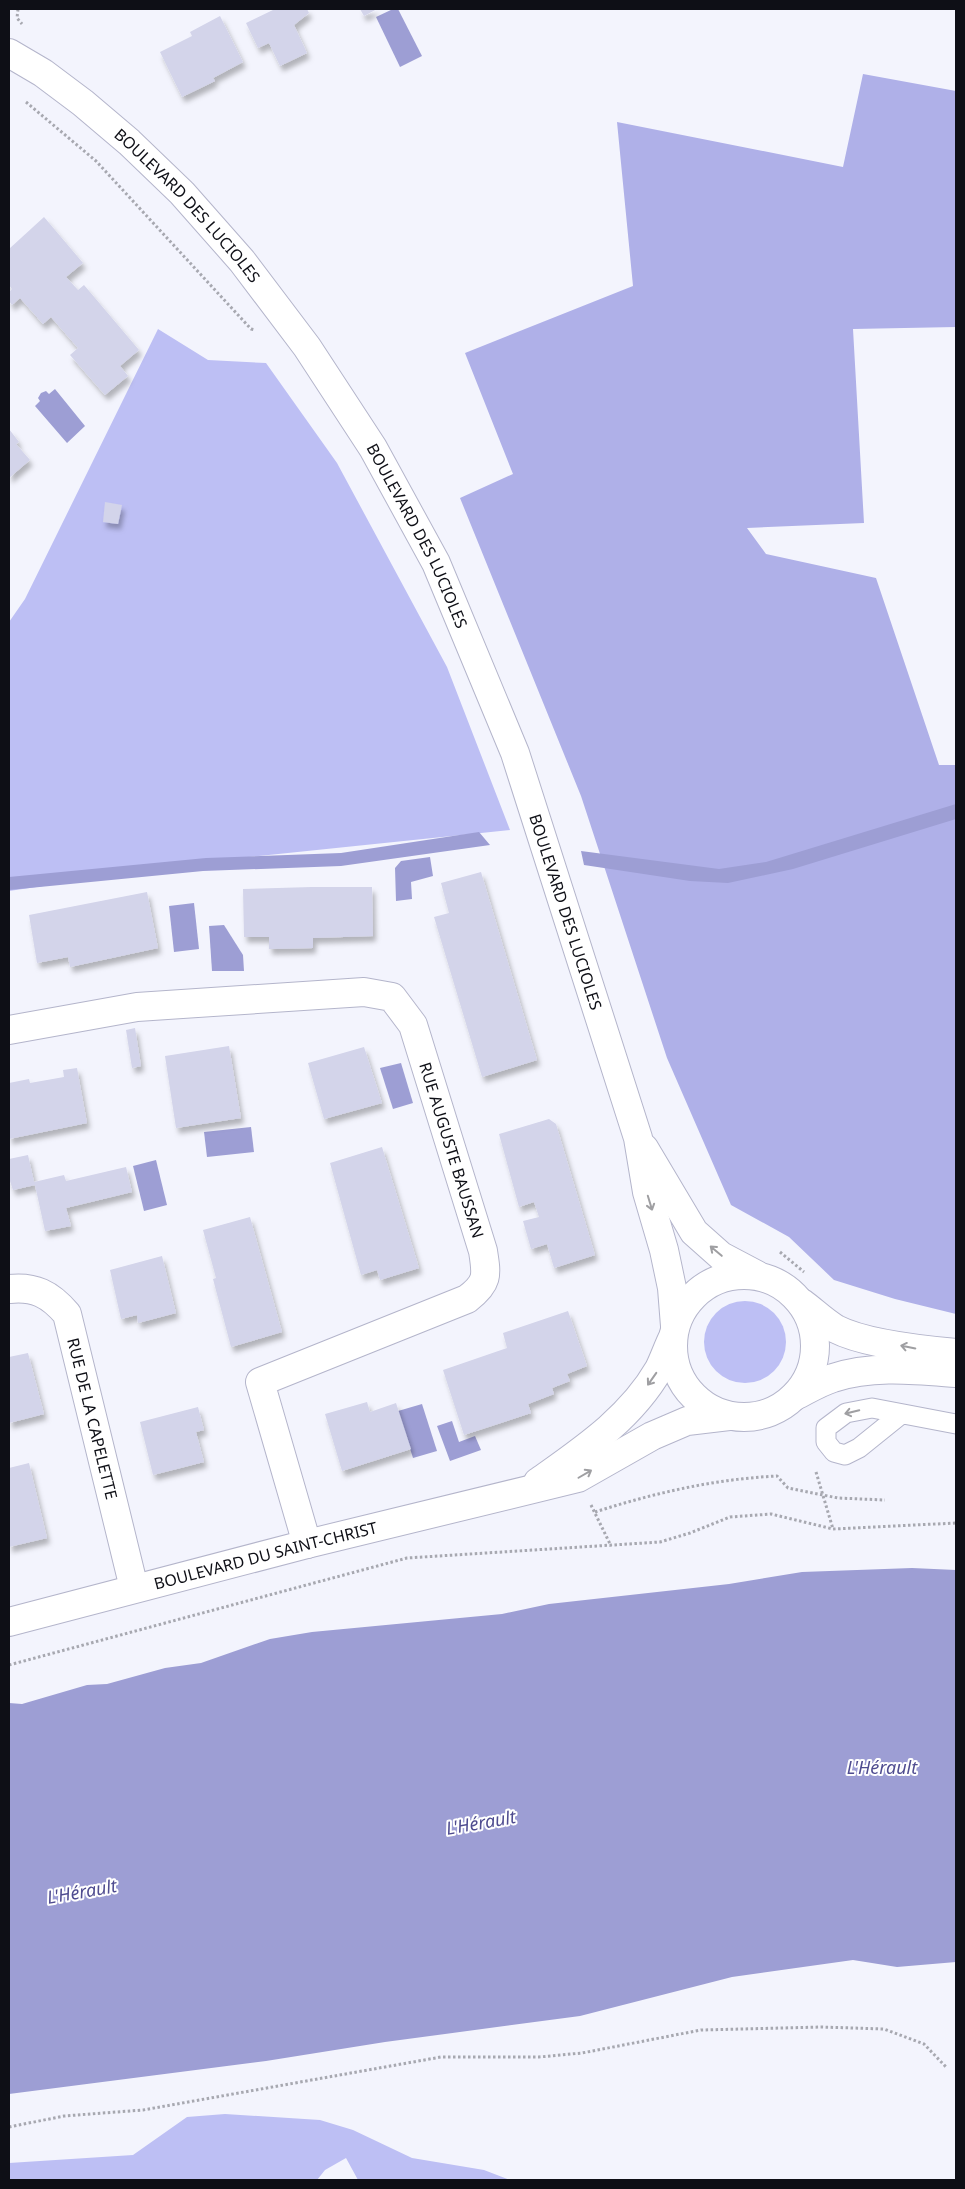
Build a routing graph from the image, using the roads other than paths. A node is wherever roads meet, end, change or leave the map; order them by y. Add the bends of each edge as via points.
1 (9, 53) edge
2 (9, 1030) edge
3 (638, 1138) junction
4 (758, 1276) junction
5 (9, 1290) edge
6 (802, 1303) junction
7 (674, 1331) junction
8 (956, 1353) edge
9 (956, 1373) edge
10 (795, 1396) junction
11 (900, 1415) dead end
12 (729, 1416) junction
13 (956, 1424) edge
14 (522, 1493) junction
15 (307, 1544) junction
16 (134, 1588) junction
17 (9, 1622) edge

1 - 3 street, BOULEVARD DES LUCIOLES via 43,72 83,103 182,194 242,261 301,339 373,448 436,563 515,753
2 - 15 street, RUE AUGUSTE BAUSSAN via 138,1006 364,992 392,998 413,1024 483,1251 486,1271 482,1288 467,1299 260,1382
4 -> 3 street, BOULEVARD DES LUCIOLES via 721,1256 694,1232
3 -> 7 street, BOULEVARD DES LUCIOLES via 647,1192 672,1288
4 - 6 street via 782,1286
4 - 7 street via 737,1274 716,1279 698,1291 684,1307
5 - 16 street, RUE DE LA CAPELETTE via 40,1291 66,1314
8 -> 6 street via 872,1340 836,1329
6 - 10 street via 812,1326 815,1351 809,1375
7 - 12 street via 674,1357 680,1377 692,1395 709,1408
7 -> 14 street, BOULEVARD DU SAINT-CHRIST via 659,1369 634,1404 603,1434
10 -> 9 street via 833,1378 869,1370
10 - 12 street via 776,1410 753,1417
11 - 13 lane
14 -> 12 street, BOULEVARD DU SAINT-CHRIST via 578,1478 687,1421
14 - 15 street, BOULEVARD DU SAINT-CHRIST
15 - 16 street, BOULEVARD DU SAINT-CHRIST
16 - 17 street, BOULEVARD DU SAINT-CHRIST

